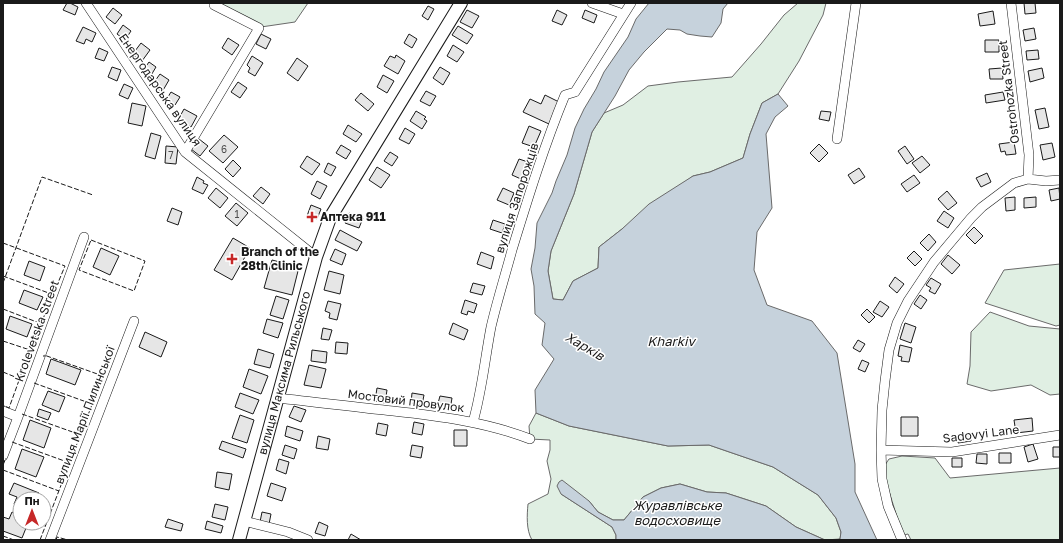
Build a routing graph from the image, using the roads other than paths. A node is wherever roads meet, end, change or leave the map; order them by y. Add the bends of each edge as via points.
1 (86, 3) edge
2 (461, 3) edge
3 (592, 3) edge
4 (631, 3) edge
5 (856, 3) edge
6 (1011, 3) edge
7 (214, 5) dead end
8 (623, 14) junction
9 (837, 139) dead end
10 (185, 152) junction
11 (1028, 179) junction
12 (1060, 180) edge
13 (84, 237) dead end
14 (316, 257) junction
15 (134, 321) dead end
16 (277, 398) junction
17 (3, 411) edge
18 (18, 417) junction
19 (473, 422) junction
20 (1060, 435) edge
21 (530, 439) dead end
22 (881, 450) junction
23 (3, 456) edge
24 (244, 522) junction
25 (50, 540) edge
26 (239, 540) edge
27 (308, 540) edge
28 (902, 540) edge

1 - 10 street, Енергодарська вулиця
2 - 14 main road, вулиця Максима Рильського via 330,218
3 - 8 street
4 - 8 street, вулиця Запорожців
5 - 9 street
6 - 11 street, Ostrohozka Street via 1029,155
7 - 10 street via 259,28
8 - 19 street, вулиця Запорожців via 575,92 565,95 552,126 523,213 499,299
10 - 14 street, Енергодарська вулиця
11 - 12 street
11 - 22 street via 1014,183 971,218 934,262 908,301 897,323 889,350 882,410
13 - 18 street, Krolevetska Street
14 - 16 main road, вулиця Максима Рильського
15 - 25 street, вулиця Марії Пилинської
16 - 19 street, Мостовий провулок
16 - 24 main road, вулиця Максима Рильського
17 - 18 street
18 - 23 street, Krolevetska Street
19 - 21 street, Мостовий провулок via 514,432
20 - 22 street, Sadovyi Lane via 952,452
22 - 28 street via 882,479 888,506
24 - 26 main road, вулиця Максима Рильського
24 - 27 street via 288,532

